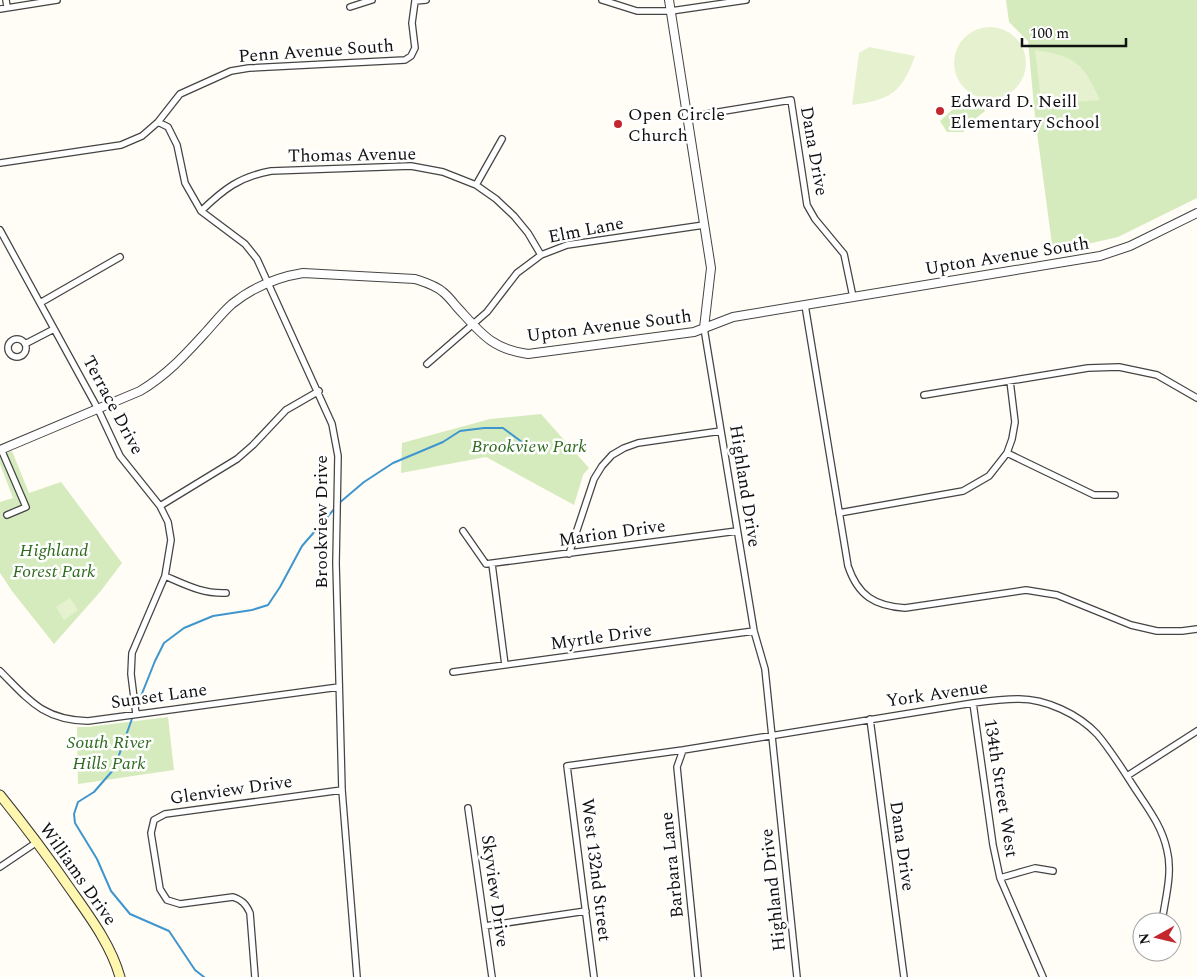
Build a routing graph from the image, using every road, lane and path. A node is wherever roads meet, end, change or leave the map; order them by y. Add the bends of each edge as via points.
1 (6, 0) edge
2 (57, 0) edge
3 (372, 0) edge
4 (407, 0) edge
5 (426, 0) edge
6 (602, 0) edge
7 (669, 0) edge
8 (746, 0) edge
9 (415, 1) edge
10 (7, 7) junction
11 (350, 7) dead end
12 (0, 8) edge
13 (671, 11) junction
14 (688, 117) junction
15 (158, 122) junction
16 (502, 139) dead end
17 (0, 163) edge
18 (476, 185) junction
19 (201, 211) junction
20 (1197, 213) edge
21 (704, 225) junction
22 (0, 230) edge
23 (6, 242) junction
24 (0, 245) edge
25 (541, 255) junction
26 (120, 258) dead end
27 (268, 283) junction
28 (853, 297) junction
29 (40, 303) junction
30 (805, 305) junction
31 (474, 325) junction
32 (704, 328) junction
33 (54, 329) junction
34 (25, 344) dead end
35 (428, 364) dead end
36 (1010, 381) junction
37 (319, 391) junction
38 (1196, 394) edge
39 (924, 395) dead end
40 (98, 409) junction
41 (720, 432) junction
42 (1, 449) edge
43 (1007, 453) junction
44 (1115, 495) dead end
45 (160, 506) junction
46 (839, 513) junction
47 (8, 515) dead end
48 (463, 531) dead end
49 (737, 531) junction
50 (569, 554) junction
51 (492, 564) junction
52 (165, 576) junction
53 (226, 593) dead end
54 (1197, 629) edge
55 (754, 631) junction
56 (505, 665) junction
57 (0, 671) edge
58 (453, 672) dead end
59 (339, 687) junction
60 (973, 703) junction
61 (136, 714) junction
62 (870, 719) junction
63 (1197, 731) edge
64 (772, 736) junction
65 (683, 750) junction
66 (567, 766) joint
67 (1127, 776) junction
68 (342, 790) junction
69 (0, 795) edge
70 (468, 808) dead end
71 (38, 842) junction
72 (0, 867) edge
73 (1053, 871) dead end
74 (1000, 878) junction
75 (586, 911) junction
76 (1163, 912) edge
77 (484, 926) junction
78 (120, 977) edge
79 (255, 977) edge
80 (357, 977) edge
81 (492, 977) edge
82 (594, 977) edge
83 (698, 977) edge
84 (797, 977) edge
85 (904, 977) edge
86 (1043, 977) edge

1 - 10 street
2 - 10 street
3 - 11 street
4 - 9 street
5 - 9 street
6 - 13 street via 637,11
7 - 13 street, Highland Drive
8 - 13 street
9 - 15 street, Penn Avenue South via 412,23 415,48 405,60 231,71 180,94
10 - 12 street
13 - 14 street, Highland Drive
14 - 21 street, Highland Drive
14 - 28 street, Dana Drive via 791,100 807,205 844,254
15 - 17 street, Penn Avenue South via 142,136 122,145
15 - 19 street, Brookview Drive via 168,127 177,145 185,183
16 - 18 street
18 - 19 street, Thomas Avenue via 443,172 411,166 271,171 236,182
18 - 25 street, Thomas Avenue via 514,216
19 - 27 street, Brookview Drive via 246,244
20 - 28 street, Upton Avenue South via 1130,246 1100,256
21 - 25 street, Elm Lane via 567,245
21 - 32 street, Highland Drive via 711,268
22 - 23 street, Terrace Drive
23 - 24 street
23 - 29 street, Terrace Drive
25 - 31 street, Elm Lane via 517,273
26 - 29 street
27 - 31 street, Upton Avenue South via 303,273 415,279 443,292
27 - 37 street, Brookview Drive
27 - 40 street, Upton Avenue South via 231,305 159,379
28 - 30 street, Upton Avenue South
29 - 33 street, Terrace Drive
30 - 32 street, Upton Avenue South via 733,317
30 - 46 street
31 - 32 street, Upton Avenue South via 499,346 528,354
31 - 35 street, Elm Lane
32 - 41 street, Highland Drive
33 - 34 street
33 - 40 street, Terrace Drive
36 - 38 street via 1088,368 1119,367 1157,376
36 - 39 street
36 - 43 street via 1015,422
37 - 45 street via 286,410 237,459
37 - 59 street, Brookview Drive via 332,424 338,456
40 - 42 street, Upton Avenue South
40 - 45 street, Terrace Drive via 120,456
41 - 49 street, Highland Drive
41 - 50 street via 638,443 612,455 594,479
42 - 47 street via 26,507
43 - 44 street via 1094,495
43 - 46 street via 989,476 963,491
45 - 52 street, Terrace Drive via 168,522 171,540
46 - 54 street via 853,580 867,597 888,607 905,608 1026,590 1057,595 1131,625 1157,631
48 - 51 street via 486,564
49 - 50 street, Marion Drive
49 - 55 street, Highland Drive
50 - 51 street, Marion Drive
51 - 56 street
52 - 53 street via 194,589
52 - 61 street, Terrace Drive via 132,653
55 - 56 street, Myrtle Drive
55 - 64 street, Highland Drive via 765,669
56 - 58 street, Myrtle Drive
57 - 61 street, Sunset Lane via 32,703 51,715 88,720
59 - 61 street, Sunset Lane
59 - 68 street, Brookview Drive
60 - 62 street, York Avenue
60 - 67 street, York Avenue via 1019,699 1062,710 1097,734
60 - 74 street, 134th Street West
62 - 64 street, York Avenue
62 - 85 street, Dana Drive
63 - 67 street
64 - 65 street, York Avenue
64 - 84 street, Highland Drive
65 - 66 street, York Avenue
65 - 83 street, Barbara Lane via 677,767
66 - 75 street, West 132nd Street
67 - 76 street, York Avenue via 1160,826 1168,852 1169,874
68 - 79 street, Glenview Drive via 164,814 154,820 150,833 160,889 167,900 180,904 233,897 241,900 250,913
68 - 80 street, Brookview Drive
69 - 71 main road, Williams Drive
70 - 77 street, Skyview Drive
71 - 72 street
71 - 78 main road, Williams Drive via 97,927
73 - 74 street, 134th Street West via 1035,868
74 - 86 street, 134th Street West
75 - 77 street
75 - 82 street, West 132nd Street
77 - 81 street, Skyview Drive

